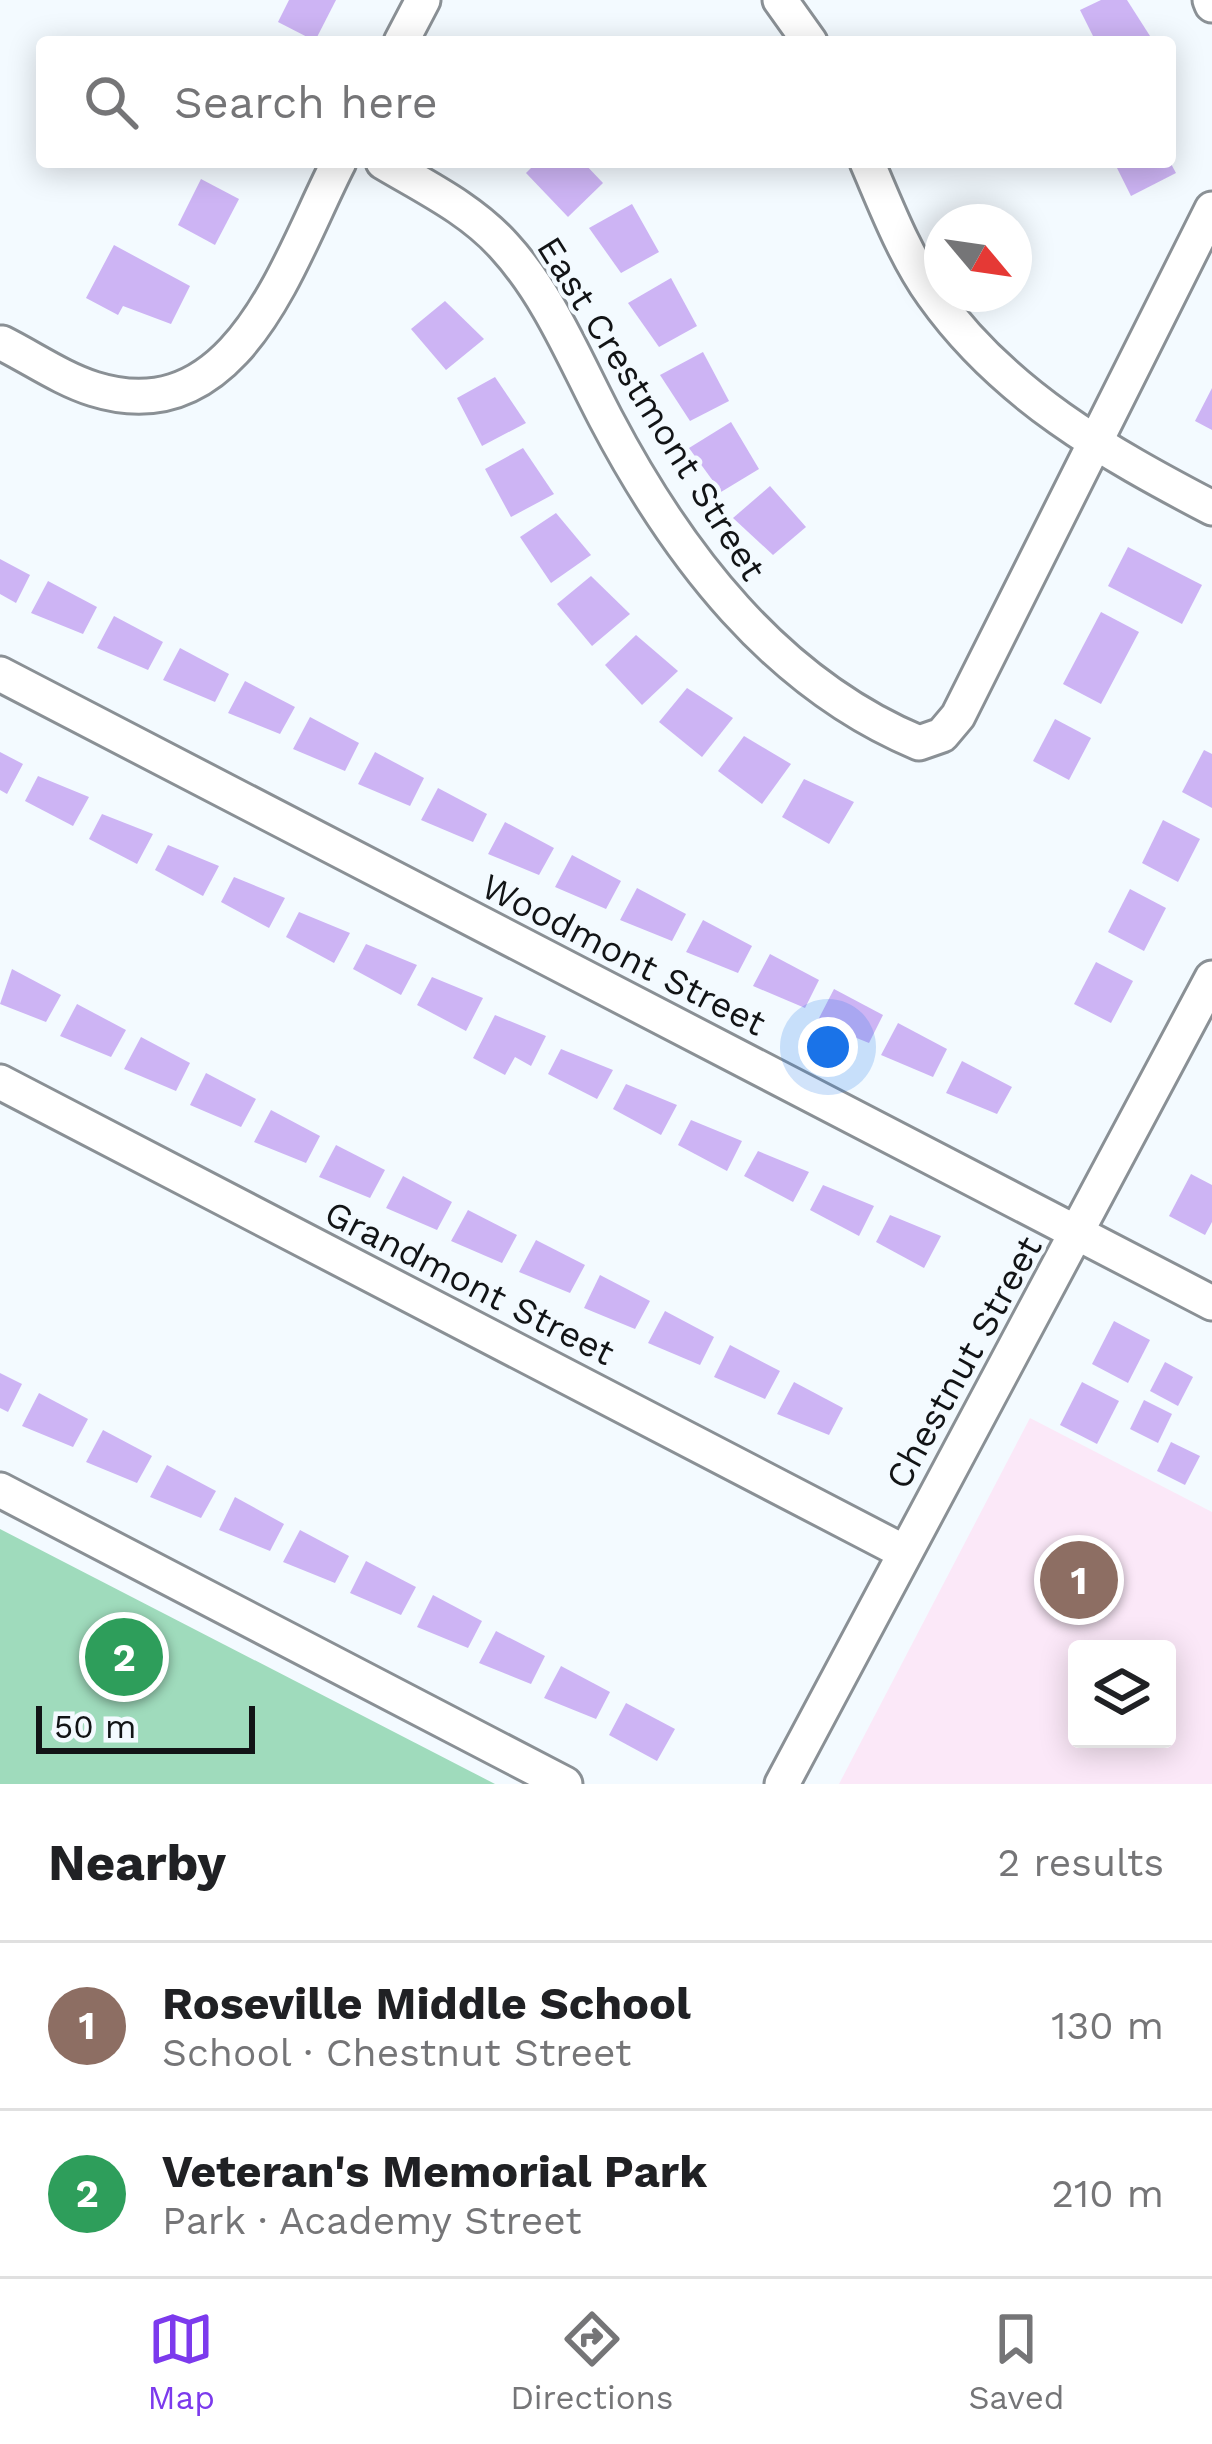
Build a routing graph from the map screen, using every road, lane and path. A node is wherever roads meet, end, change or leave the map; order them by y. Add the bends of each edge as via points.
1 (423, 0) edge
2 (779, 0) edge
3 (404, 36) edge
4 (806, 36) edge
5 (336, 168) edge
6 (393, 168) edge
7 (870, 168) edge
8 (1212, 209) edge
9 (2, 343) edge
10 (1096, 448) junction
11 (1212, 508) edge
12 (0, 674) edge
13 (1212, 978) edge
14 (0, 1082) edge
15 (1078, 1234) junction
16 (1212, 1303) edge
17 (0, 1490) edge
18 (904, 1552) junction
19 (565, 1784) edge
20 (782, 1784) edge

1 - 3 street
2 - 4 street
5 - 9 street via 243,341 202,383 136,395 95,389
6 - 10 street, East Crestmont Street via 473,217 524,271 653,498 727,606 830,694 919,743 942,735 958,716
7 - 10 street via 932,294 978,349
8 - 10 street
10 - 11 street
12 - 15 street, Woodmont Street
13 - 15 street, Chestnut Street
14 - 18 street, Grandmont Street
15 - 16 street, Woodmont Street
15 - 18 street, Chestnut Street
17 - 19 street
18 - 20 street, Chestnut Street

